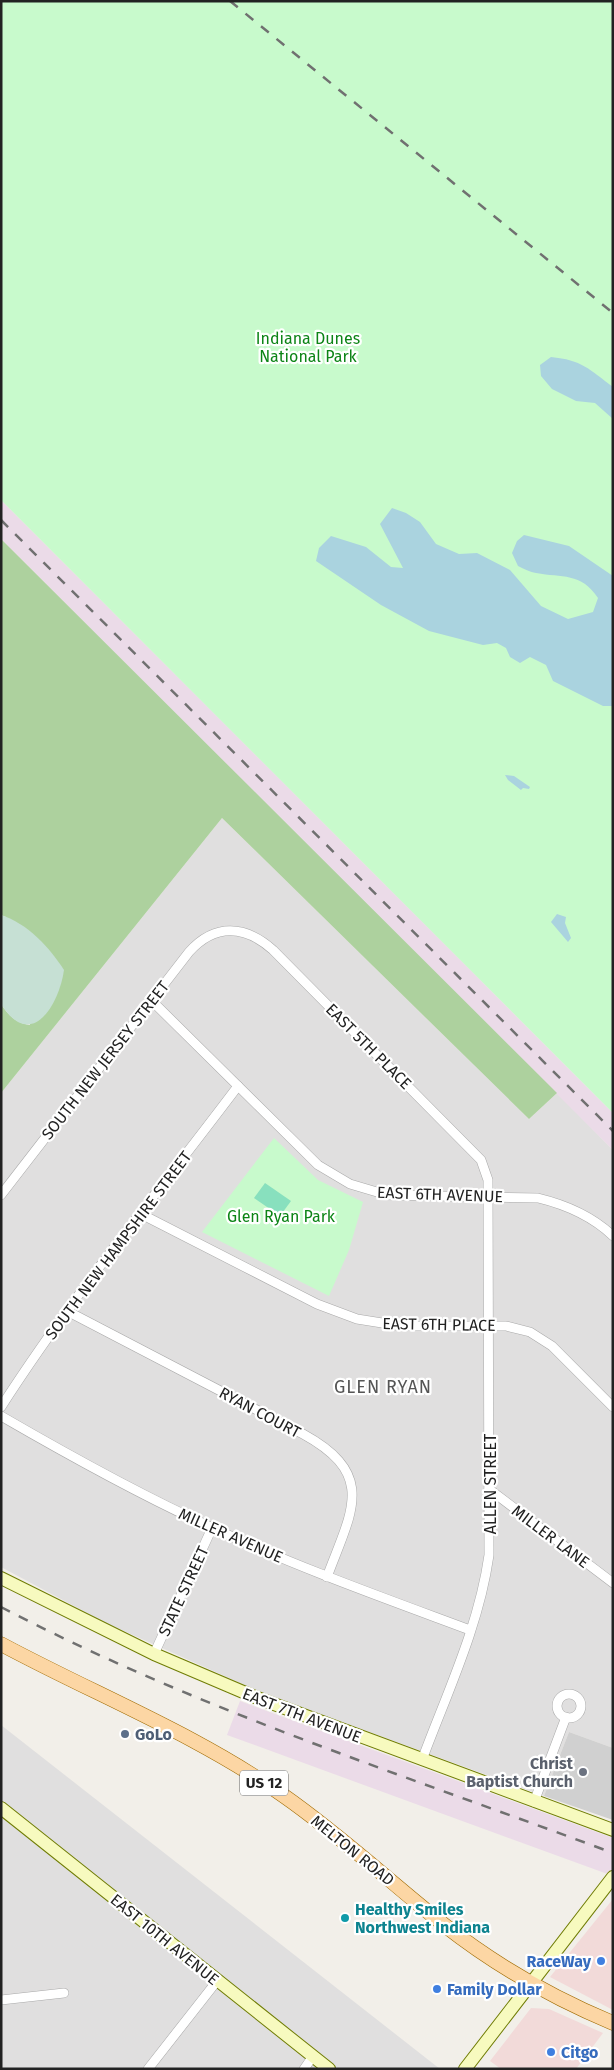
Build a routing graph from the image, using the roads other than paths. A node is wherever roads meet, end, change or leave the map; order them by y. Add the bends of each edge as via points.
1 (216, 932) joint
2 (151, 1000) junction
3 (238, 1086) junction
4 (1, 1195) edge
5 (487, 1197) junction
6 (141, 1214) junction
7 (613, 1236) edge
8 (68, 1311) junction
9 (489, 1326) junction
10 (1, 1407) edge
11 (613, 1407) edge
12 (1, 1416) edge
13 (490, 1489) junction
14 (212, 1528) junction
15 (327, 1577) junction
16 (1, 1578) edge
17 (613, 1583) edge
18 (470, 1630) junction
19 (1, 1644) edge
20 (154, 1654) junction
21 (566, 1717) dead end
22 (422, 1760) junction
23 (534, 1802) junction
24 (1, 1808) edge
25 (613, 1830) edge
26 (613, 1877) edge
27 (608, 1891) edge
28 (216, 1981) junction
29 (531, 1983) junction
30 (64, 1993) dead end
31 (1, 2000) edge
32 (613, 2023) edge
33 (313, 2056) junction
34 (148, 2069) edge
35 (304, 2069) edge
36 (329, 2069) edge
37 (465, 2069) edge

1 - 2 street, SOUTH NEW JERSEY STREET via 196,944
1 - 5 street, EAST 5TH PLACE via 247,933 273,950 474,1152 485,1168
2 - 3 street, EAST 6TH AVENUE
2 - 4 street, SOUTH NEW JERSEY STREET
3 - 5 street, EAST 6TH AVENUE via 318,1165 350,1184 386,1195
3 - 6 street, SOUTH NEW HAMPSHIRE STREET
5 - 7 street, EAST 6TH AVENUE via 522,1197 555,1202 588,1217
5 - 9 street, ALLEN STREET
6 - 8 street, SOUTH NEW HAMPSHIRE STREET
6 - 9 street, EAST 6TH PLACE via 338,1314 401,1326
8 - 10 street, SOUTH NEW HAMPSHIRE STREET
8 - 15 street, RYAN COURT via 303,1434 338,1458 348,1474 352,1507
9 - 11 street, EAST 6TH PLACE via 518,1328 542,1338
9 - 13 street, ALLEN STREET
12 - 14 street, MILLER AVENUE
13 - 17 street, MILLER LANE
13 - 18 street, ALLEN STREET via 490,1555
14 - 15 street, MILLER AVENUE
14 - 20 street, STATE STREET
15 - 18 street, MILLER AVENUE
16 - 20 street, EAST 7TH AVENUE
18 - 22 street, ALLEN STREET
19 - 29 main road, MELTON ROAD / US 12 via 203,1745 284,1796 443,1924
20 - 22 street, EAST 7TH AVENUE via 255,1698
21 - 23 street
22 - 23 street, EAST 7TH AVENUE
23 - 25 street, EAST 7TH AVENUE
24 - 28 street, EAST 10TH AVENUE
26 - 27 street
27 - 29 street
28 - 33 street, EAST 10TH AVENUE
28 - 34 street
29 - 32 main road, MELTON ROAD / US 12
29 - 37 street
30 - 31 street
33 - 35 street
33 - 36 street, EAST 10TH AVENUE

